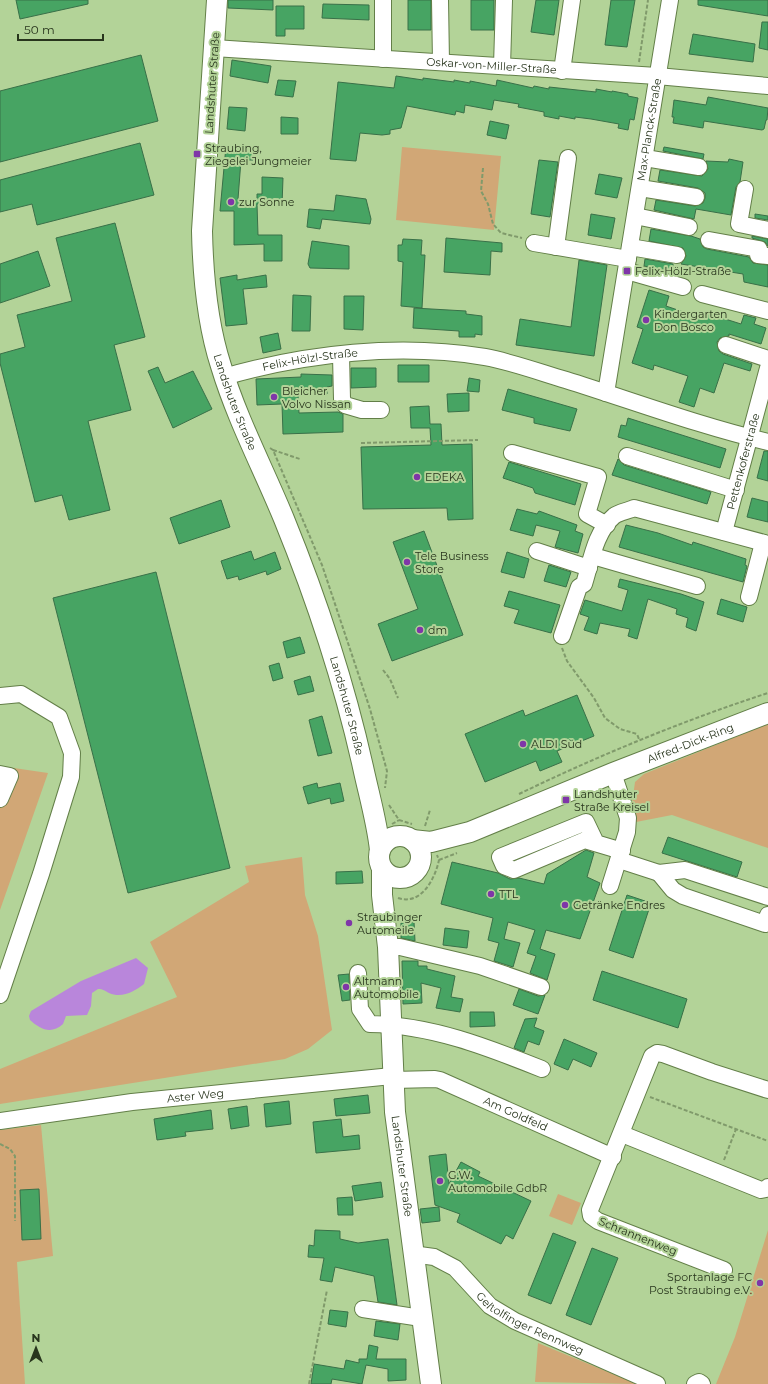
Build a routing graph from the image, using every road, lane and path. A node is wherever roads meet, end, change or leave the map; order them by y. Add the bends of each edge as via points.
1 (217, 0) edge
2 (383, 0) edge
3 (440, 0) edge
4 (504, 0) edge
5 (572, 0) edge
6 (648, 0) edge
7 (670, 0) edge
8 (214, 48) junction
9 (383, 59) junction
10 (441, 62) junction
11 (502, 66) junction
12 (562, 71) junction
13 (637, 75) junction
14 (658, 76) junction
15 (768, 86) edge
16 (568, 158) dead end
17 (645, 158) junction
18 (699, 167) dead end
19 (483, 168) dead end
20 (640, 188) junction
21 (745, 189) dead end
22 (696, 197) dead end
23 (635, 216) junction
24 (689, 226) dead end
25 (768, 230) edge
26 (709, 240) dead end
27 (534, 243) joint
28 (556, 247) junction
29 (677, 254) dead end
30 (768, 256) edge
31 (628, 259) junction
32 (682, 287) dead end
33 (702, 294) dead end
34 (768, 311) edge
35 (726, 345) dead end
36 (341, 355) junction
37 (768, 359) edge
38 (768, 368) edge
39 (224, 377) junction
40 (606, 393) junction
41 (381, 410) dead end
42 (750, 438) junction
43 (478, 440) dead end
44 (768, 442) edge
45 (361, 443) dead end
46 (273, 450) dead end
47 (512, 453) dead end
48 (627, 456) dead end
49 (300, 458) dead end
50 (736, 490) junction
51 (606, 525) junction
52 (724, 532) junction
53 (766, 543) edge
54 (537, 551) dead end
55 (591, 562) junction
56 (697, 586) dead end
57 (749, 598) dead end
58 (562, 636) joint
59 (383, 670) dead end
60 (768, 693) edge
61 (0, 696) edge
62 (398, 698) dead end
63 (768, 713) edge
64 (639, 739) junction
65 (613, 772) junction
66 (0, 774) edge
67 (368, 786) junction
68 (512, 797) dead end
69 (0, 799) edge
70 (430, 810) dead end
71 (425, 825) dead end
72 (407, 830) junction
73 (470, 832) junction
74 (596, 843) junction
75 (380, 850) junction
76 (621, 855) junction
77 (428, 857) junction
78 (382, 870) junction
79 (659, 873) junction
80 (406, 878) junction
81 (610, 886) dead end
82 (394, 897) junction
83 (768, 897) edge
84 (768, 915) edge
85 (388, 947) junction
86 (358, 973) dead end
87 (541, 987) dead end
88 (0, 995) edge
89 (390, 1025) junction
90 (542, 1069) dead end
91 (392, 1078) junction
92 (768, 1090) edge
93 (638, 1093) junction
94 (0, 1121) edge
95 (736, 1129) junction
96 (622, 1134) junction
97 (768, 1141) edge
98 (0, 1144) edge
99 (613, 1157) junction
100 (718, 1174) junction
101 (768, 1186) edge
102 (15, 1221) dead end
103 (412, 1254) junction
104 (724, 1270) dead end
105 (327, 1290) dead end
106 (363, 1309) dead end
107 (421, 1318) junction
108 (309, 1384) edge
109 (431, 1384) edge
110 (657, 1384) edge
111 (695, 1384) edge
112 (702, 1384) edge

1 - 8 main road, Landshuter Straße
2 - 9 street
3 - 10 street
4 - 11 street
5 - 12 street
6 - 13 path
7 - 14 street, Max-Planck-Straße
8 - 9 street, Oskar-von-Miller-Straße
8 - 39 main road, Landshuter Straße via 203,206 203,266 208,310
9 - 10 street, Oskar-von-Miller-Straße
10 - 11 street, Oskar-von-Miller-Straße
11 - 12 street, Oskar-von-Miller-Straße
12 - 13 street, Oskar-von-Miller-Straße
13 - 14 street, Oskar-von-Miller-Straße
14 - 15 street, Oskar-von-Miller-Straße
14 - 17 street, Max-Planck-Straße
16 - 28 street
17 - 18 street
17 - 20 street, Max-Planck-Straße
19 - 27 path via 481,191 496,229 501,233 525,238
20 - 22 street
20 - 23 street, Max-Planck-Straße
21 - 25 street via 739,224
23 - 24 street
23 - 31 street, Max-Planck-Straße
26 - 30 street via 759,249 758,255
27 - 28 street
28 - 31 street
29 - 31 street
31 - 32 street
31 - 40 street, Max-Planck-Straße
33 - 34 street
35 - 37 street
36 - 39 street, Felix-Hölzl-Straße via 291,361
36 - 40 street, Felix-Hölzl-Straße via 377,351 485,357
36 - 41 street via 342,399 345,405 362,410
38 - 42 street, Pettenkoferstraße
39 - 67 main road, Landshuter Straße via 253,451 284,518 322,617 342,682
40 - 42 street, Felix-Hölzl-Straße
42 - 44 street, Felix-Hölzl-Straße
42 - 50 street, Pettenkoferstraße
43 - 45 path
46 - 49 path
47 - 51 street via 598,477 587,514
48 - 50 street
50 - 52 street, Pettenkoferstraße
51 - 52 street via 615,516 634,508
51 - 55 street
52 - 53 street
53 - 57 street
54 - 55 street
55 - 56 street
55 - 58 street via 584,584 579,587
58 - 64 path via 563,653 605,718 620,729 636,734
59 - 62 path
60 - 64 path
61 - 88 street via 21,694 59,717 72,753 72,765 71,777 41,874
63 - 65 main road, Alfred-Dick-Ring
64 - 68 path
65 - 73 main road, Alfred-Dick-Ring
65 - 76 street via 628,818
66 - 69 street via 10,776
67 - 72 main road, Landshuter Straße via 389,826
67 - 75 main road, Landshuter Straße
70 - 71 path
72 - 73 main road, Alfred-Dick-Ring via 431,842
72 - 75 main road via 388,839
72 - 77 main road via 419,849
73 - 77 main road, Alfred-Dick-Ring
74 - 74 street via 585,840 514,870 504,866 500,858 586,822
74 - 76 street
75 - 78 main road via 378,857
76 - 79 street
76 - 81 street
77 - 80 main road
77 - 82 path via 439,860 432,883 412,897 402,900
78 - 80 main road via 393,878
78 - 85 main road, Landshuter Straße
79 - 83 street via 685,870
79 - 84 street via 673,890 683,896 765,924
80 - 82 main road, Landshuter Straße
82 - 85 main road, Landshuter Straße via 390,908
85 - 87 street via 400,947 480,966
85 - 89 main road, Landshuter Straße
86 - 89 street via 360,1009 370,1024
89 - 90 street via 435,1032 492,1049
89 - 91 main road, Landshuter Straße
91 - 94 street, Aster Weg via 132,1102
91 - 99 street, Am Goldfeld via 440,1080
91 - 103 main road, Landshuter Straße
92 - 93 street via 657,1053 652,1056
93 - 95 path
93 - 96 street
95 - 97 path
95 - 100 path
96 - 99 street
96 - 100 street
98 - 102 path via 10,1149 15,1156
99 - 104 street, Schrannenweg via 590,1210 591,1216
100 - 101 street via 761,1190
103 - 107 main road, Landshuter Straße
103 - 110 street, Geltolfinger Rennweg via 434,1257 455,1268 490,1306 515,1321
105 - 108 path
106 - 107 street
107 - 109 main road, Landshuter Straße
111 - 112 street

